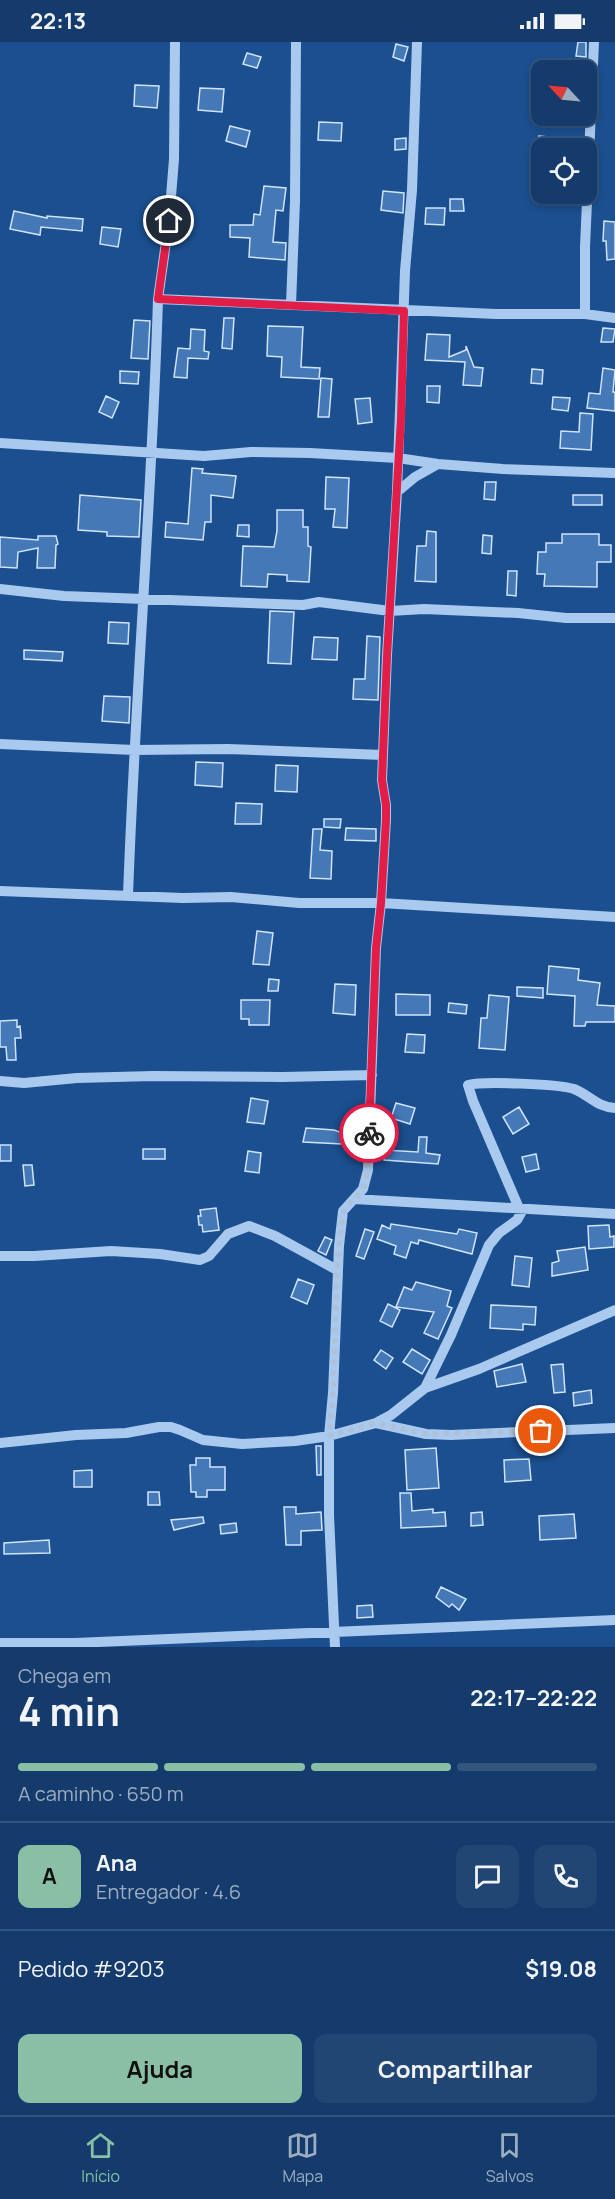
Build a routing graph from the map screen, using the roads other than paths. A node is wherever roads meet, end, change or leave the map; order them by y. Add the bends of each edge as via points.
1 (175, 42) edge
2 (296, 42) edge
3 (417, 42) edge
4 (594, 42) edge
5 (158, 299) junction
6 (291, 305) junction
7 (404, 311) junction
8 (585, 314) junction
9 (615, 318) edge
10 (0, 443) edge
11 (150, 453) junction
12 (398, 458) junction
13 (438, 464) junction
14 (615, 473) edge
15 (397, 492) junction
16 (0, 589) edge
17 (143, 600) junction
18 (390, 611) junction
19 (615, 618) edge
20 (0, 744) edge
21 (134, 750) junction
22 (383, 755) junction
23 (0, 891) edge
24 (128, 896) junction
25 (381, 903) junction
26 (615, 916) edge
27 (372, 1075) junction
28 (0, 1081) edge
29 (615, 1108) edge
30 (354, 1199) junction
31 (521, 1209) junction
32 (615, 1214) edge
33 (0, 1256) edge
34 (337, 1270) junction
35 (615, 1310) edge
36 (425, 1388) junction
37 (376, 1423) junction
38 (615, 1428) edge
39 (329, 1436) junction
40 (0, 1443) edge
41 (615, 1620) edge
42 (335, 1632) junction
43 (0, 1643) edge
44 (335, 1647) edge

1 - 5 street via 174,159
2 - 6 street
3 - 7 street
4 - 8 street
5 - 6 street
5 - 11 street
6 - 7 street
7 - 8 street
7 - 12 street
8 - 9 street
10 - 11 street
11 - 12 street via 310,453
11 - 17 street
12 - 13 street
12 - 15 street
13 - 14 street
13 - 15 street
15 - 18 street
16 - 17 street
17 - 18 street via 303,605 319,602
17 - 21 street
18 - 19 street via 424,609
18 - 22 street
20 - 21 street
21 - 22 street
21 - 24 street
22 - 25 street via 386,805
23 - 24 street
24 - 25 street
25 - 26 street
25 - 27 street
27 - 28 street
27 - 30 street via 368,1170 363,1189
29 - 31 street via 604,1107 585,1093 566,1086 468,1085
30 - 31 street
30 - 34 street via 342,1215
31 - 32 street
31 - 36 street via 517,1221 489,1245
33 - 34 street via 111,1251 200,1260 209,1256 228,1234 249,1226
34 - 39 street
35 - 36 street
36 - 37 street
37 - 38 street via 451,1435
37 - 39 street
39 - 40 street via 242,1444 203,1440 171,1427
39 - 42 street
41 - 42 street
42 - 43 street
42 - 44 street

